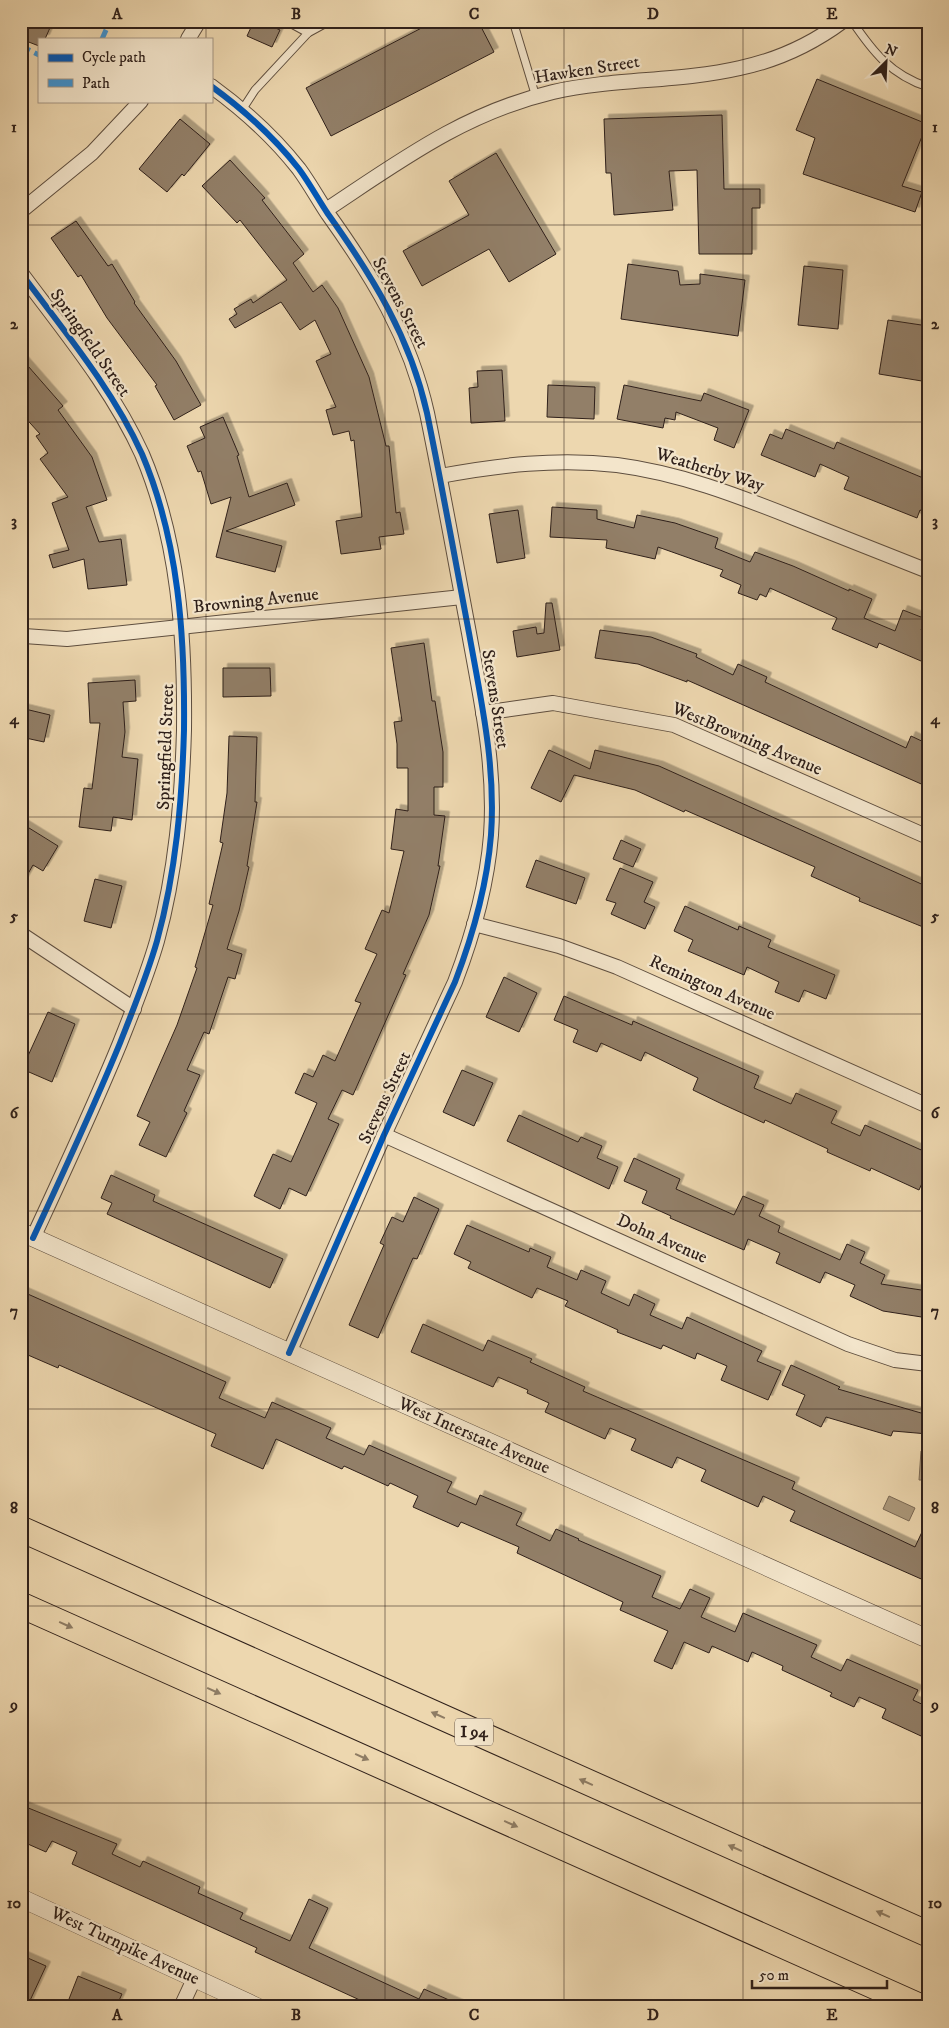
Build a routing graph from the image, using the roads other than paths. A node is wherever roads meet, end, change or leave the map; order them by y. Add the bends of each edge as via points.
1 (199, 21) edge
2 (286, 21) edge
3 (330, 21) edge
4 (513, 21) edge
5 (843, 21) edge
6 (852, 21) edge
7 (308, 33) junction
8 (189, 38) edge
9 (212, 87) edge
10 (928, 87) edge
11 (536, 97) junction
12 (140, 102) edge
13 (242, 110) junction
14 (326, 210) junction
15 (21, 211) edge
16 (21, 273) edge
17 (440, 476) junction
18 (928, 571) edge
19 (462, 597) junction
20 (182, 628) junction
21 (24, 636) dead end
22 (484, 713) junction
23 (928, 837) edge
24 (474, 924) junction
25 (21, 934) edge
26 (134, 1009) junction
27 (928, 1106) edge
28 (384, 1135) junction
29 (27, 1235) edge
30 (288, 1353) junction
31 (928, 1364) edge
32 (21, 1529) edge
33 (21, 1605) edge
34 (928, 1639) edge
35 (21, 1898) edge
36 (928, 1934) edge
37 (194, 1979) junction
38 (181, 2007) edge
39 (257, 2007) edge
40 (921, 2007) edge

1 - 8 street
2 - 7 lane
3 - 7 lane
4 - 11 lane
5 - 11 street, Hawken Street via 808,43 753,65 721,72 599,84
6 - 10 lane via 885,64 911,82
7 - 13 lane via 255,90
9 - 13 street, Stevens Street
11 - 14 street, Hawken Street via 484,115 440,136
12 - 15 street via 92,153
13 - 14 street, Stevens Street via 299,169
14 - 17 street, Stevens Street via 365,268 404,339 422,390
16 - 20 street, Springfield Street via 97,375 141,453 167,530
17 - 18 street, Weatherby Way via 535,462 643,469 725,490
17 - 19 street, Stevens Street
19 - 20 street, Browning Avenue
19 - 22 street, Stevens Street
20 - 21 street, Browning Avenue via 67,639
20 - 26 street, Springfield Street via 184,736 177,842 157,941
22 - 23 street, WestBrowning Avenue via 553,703 674,725
22 - 24 street, Stevens Street via 491,775 491,828 488,865
24 - 27 street, Remington Avenue via 559,946 617,967
24 - 28 street, Stevens Street via 455,982
25 - 26 street
26 - 29 street, Springfield Street via 97,1098
28 - 30 street, Stevens Street
28 - 31 street, Dohn Avenue via 848,1344 895,1360
29 - 30 street, West Interstate Avenue
30 - 34 street, West Interstate Avenue
36 -> 32 highway, I 94
33 -> 40 highway
35 - 37 street, West Turnpike Avenue
37 - 38 street
37 - 39 street, West Turnpike Avenue

